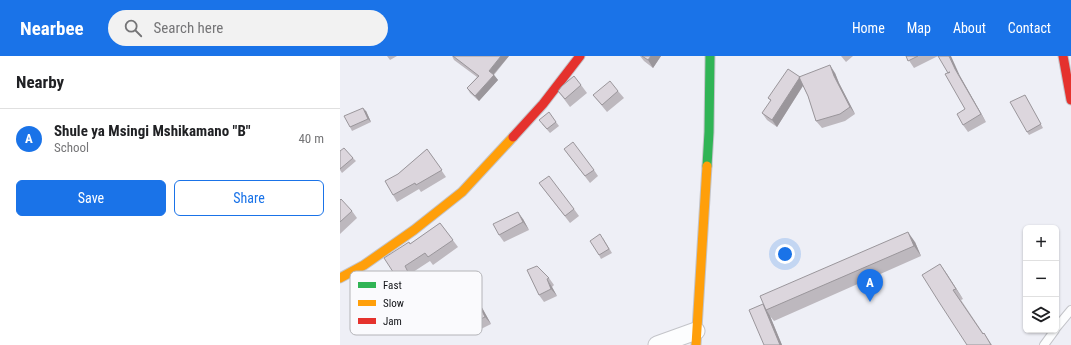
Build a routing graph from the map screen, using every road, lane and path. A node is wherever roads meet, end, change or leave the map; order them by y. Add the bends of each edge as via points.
1 (580, 56) edge
2 (710, 56) edge
3 (1063, 56) edge
4 (1071, 100) edge
5 (353, 271) edge
6 (350, 273) edge
7 (340, 278) edge
8 (1071, 310) edge
9 (1059, 324) edge
10 (1052, 333) edge
11 (696, 338) edge
12 (657, 345) edge
13 (1044, 345) edge

1 - 5 street via 542,104 462,192 414,230
2 - 11 street via 706,194
3 - 4 street
6 - 7 street
8 - 9 lane
10 - 13 lane
11 - 12 street

